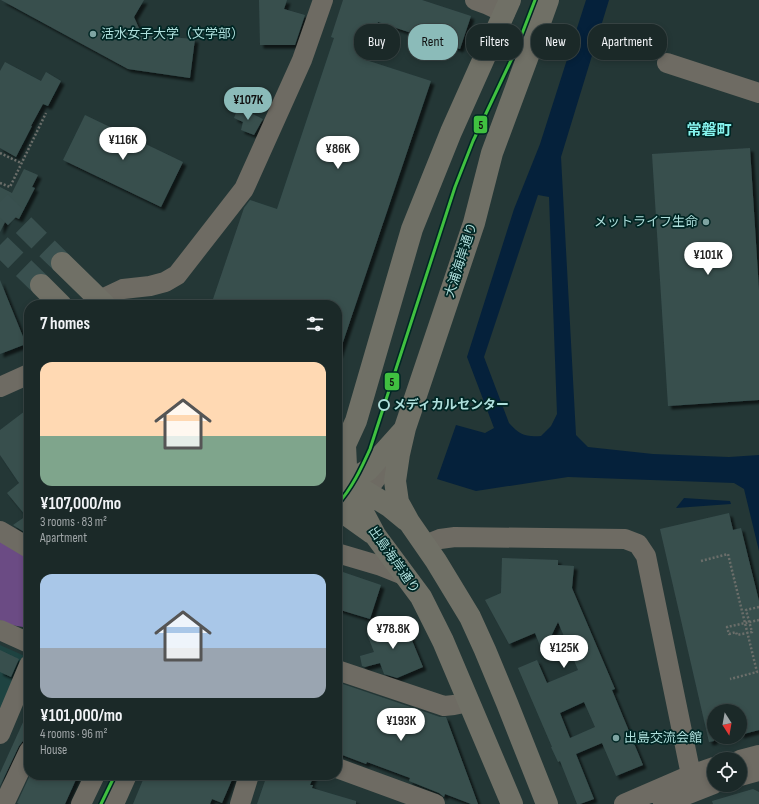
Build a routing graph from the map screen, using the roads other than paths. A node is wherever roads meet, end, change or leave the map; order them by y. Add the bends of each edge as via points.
1 (323, 0) edge
2 (475, 0) edge
3 (548, 0) edge
4 (507, 6) edge
5 (667, 63) dead end
6 (759, 93) edge
7 (62, 264) tunnel mouth
8 (41, 285) tunnel mouth
9 (56, 300) edge
10 (100, 300) edge
11 (101, 300) edge
12 (24, 376) edge
13 (0, 387) edge
14 (405, 428) junction
15 (342, 447) edge
16 (342, 456) edge
17 (346, 497) edge
18 (409, 522) junction
19 (0, 531) edge
20 (24, 545) edge
21 (425, 545) junction
22 (342, 554) edge
23 (406, 576) junction
24 (0, 630) edge
25 (24, 641) edge
26 (342, 672) edge
27 (24, 694) edge
28 (469, 702) junction
29 (0, 734) edge
30 (759, 755) edge
31 (747, 758) edge
32 (24, 762) edge
33 (342, 770) edge
34 (707, 770) edge
35 (759, 771) edge
36 (747, 774) edge
37 (692, 775) junction
38 (92, 780) edge
39 (125, 780) edge
40 (247, 780) edge
41 (707, 787) edge
42 (4, 804) edge
43 (81, 804) edge
44 (114, 804) edge
45 (240, 804) edge
46 (435, 804) edge
47 (512, 804) edge
48 (547, 804) edge
49 (624, 804) edge
50 (663, 804) edge

1 - 11 street via 302,60 244,189 177,275 150,286 123,289
2 - 4 street
3 - 14 highway, 大浦海岸通り via 492,153 474,224
4 - 15 highway via 450,132 412,229 356,421
5 - 6 street
7 - 10 highway, bridge
8 - 9 highway
12 - 13 street
14 - 17 highway
14 - 18 highway, 大浦海岸通り via 395,481 398,502
16 - 17 highway via 346,466
17 - 18 highway via 389,506
17 - 23 highway, 出島海岸通り
18 - 21 highway
19 - 20 street
21 - 37 street via 455,537 625,539 638,544 646,556
21 - 48 highway via 470,617
22 - 23 street
23 - 28 highway, 出島海岸通り via 421,597 443,641
24 - 25 street
26 - 28 street via 444,706
27 - 29 street
28 - 47 highway, 出島海岸通り
30 - 31 street
32 - 42 street
33 - 46 street
34 - 37 street
35 - 36 street
37 - 49 street
38 - 43 street
39 - 44 street
40 - 45 street
41 - 50 street

